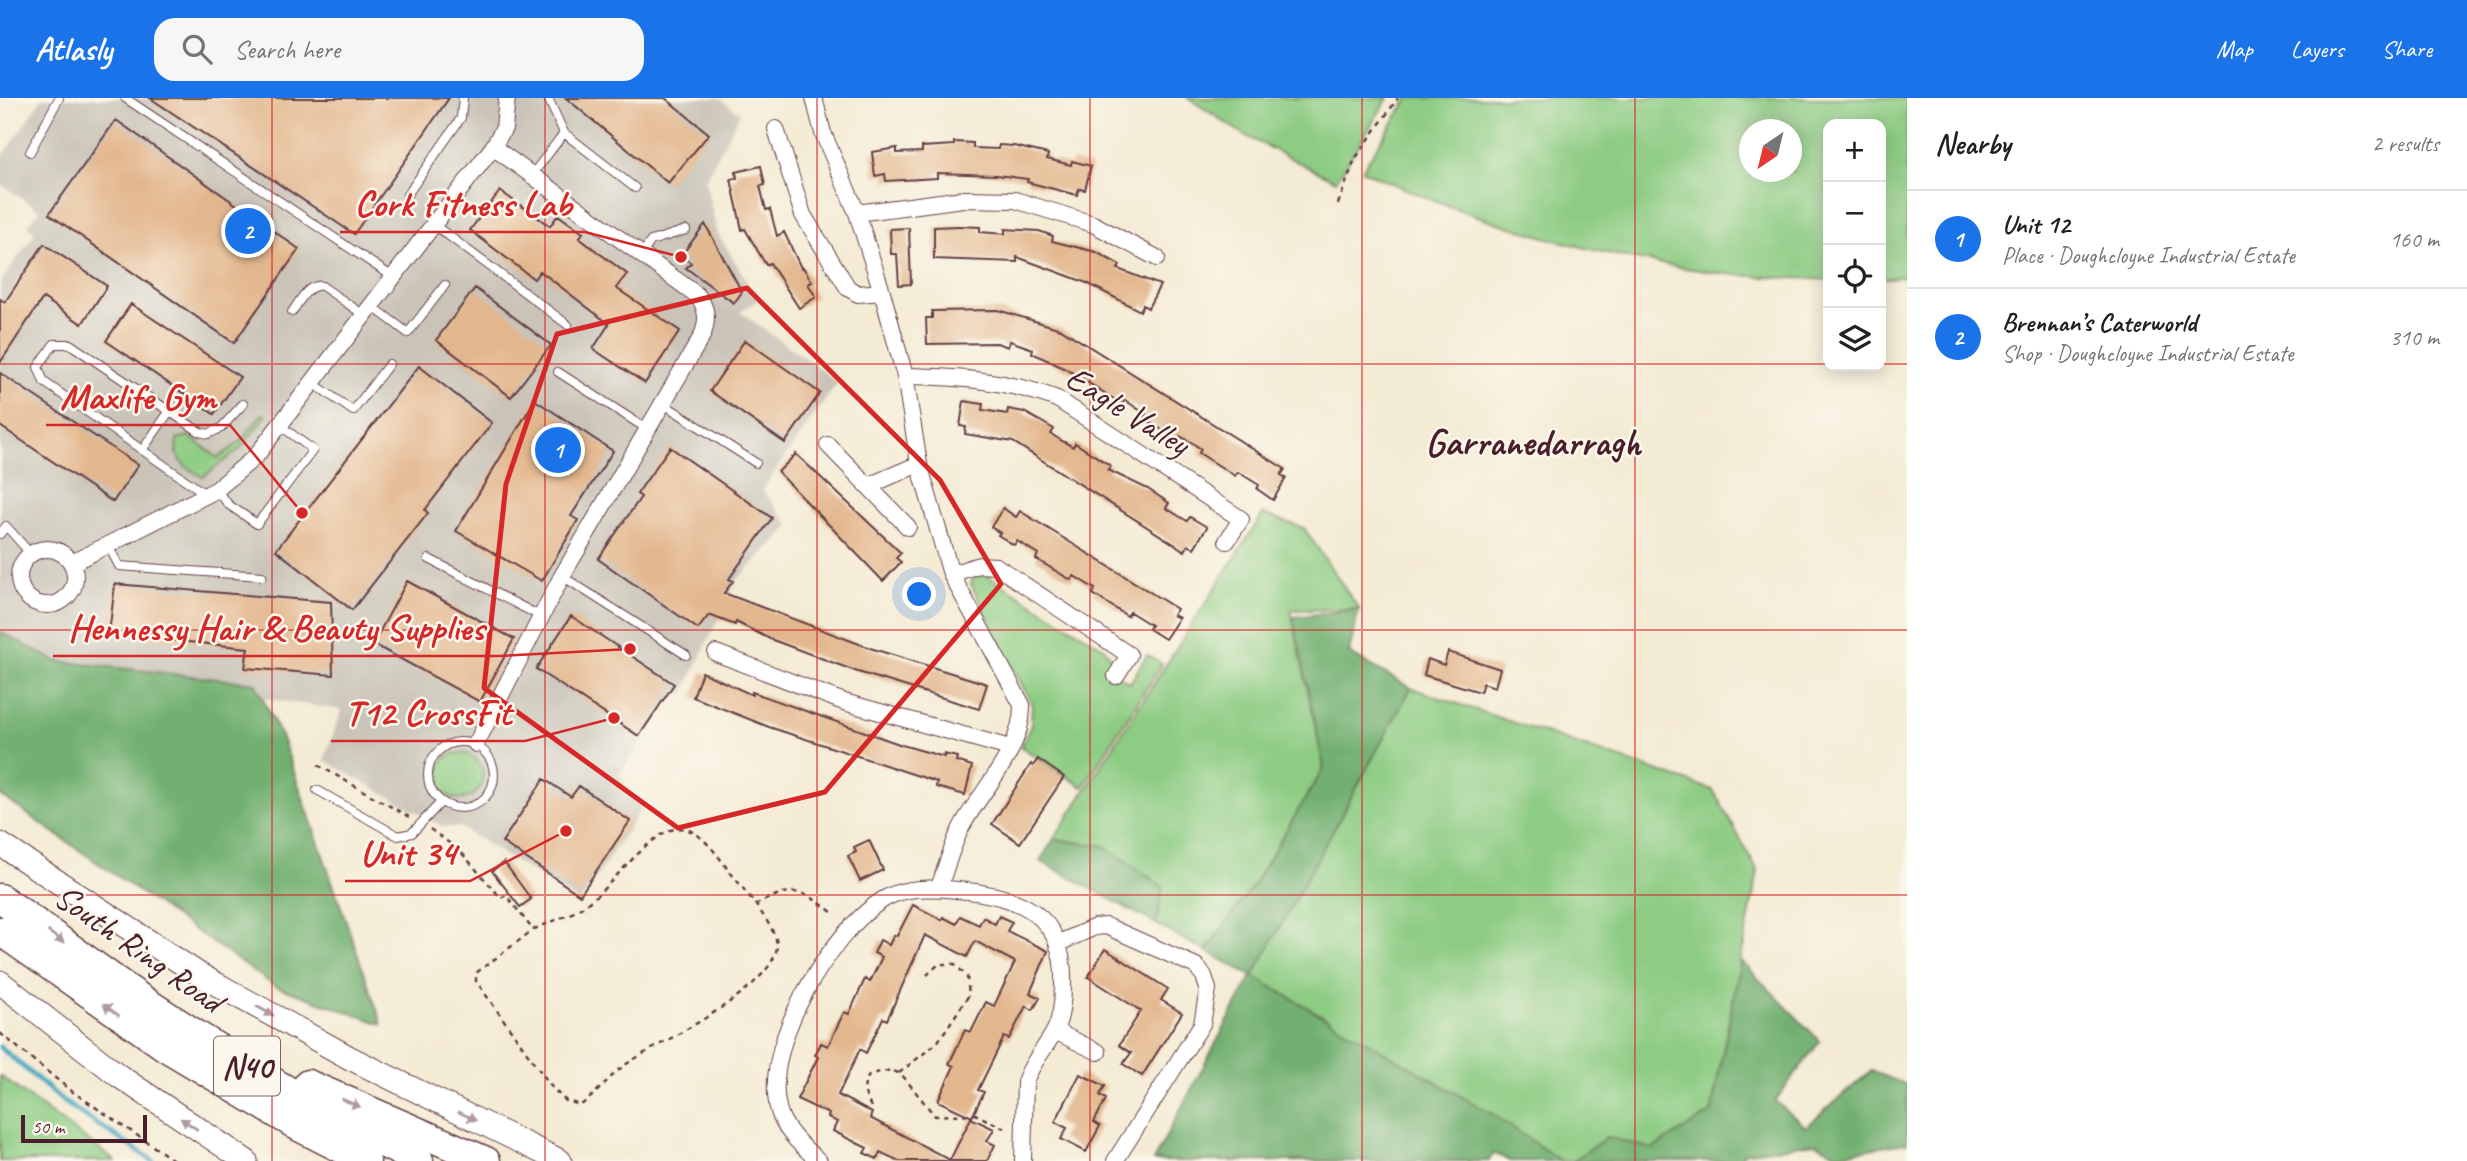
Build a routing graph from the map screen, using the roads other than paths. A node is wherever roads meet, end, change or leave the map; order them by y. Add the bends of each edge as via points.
1 (59, 98) edge
2 (125, 98) edge
3 (463, 98) edge
4 (507, 98) edge
5 (548, 98) edge
6 (814, 98) edge
7 (776, 129) dead end
8 (564, 133) junction
9 (493, 147) junction
10 (30, 152) dead end
11 (533, 175) junction
12 (635, 188) dead end
13 (407, 195) dead end
14 (857, 213) junction
15 (433, 224) junction
16 (686, 230) dead end
17 (642, 254) junction
18 (1157, 258) dead end
19 (394, 277) junction
20 (445, 285) dead end
21 (882, 292) junction
22 (368, 311) junction
23 (292, 312) dead end
24 (568, 325) dead end
25 (389, 364) dead end
26 (558, 372) dead end
27 (905, 376) junction
28 (313, 383) junction
29 (662, 403) junction
30 (243, 404) dead end
31 (169, 412) junction
32 (281, 426) junction
33 (647, 429) junction
34 (828, 445) dead end
35 (143, 449) junction
36 (756, 463) dead end
37 (919, 464) junction
38 (869, 486) junction
39 (211, 493) junction
40 (908, 527) dead end
41 (0, 534) edge
42 (1227, 541) dead end
43 (108, 545) junction
44 (30, 553) junction
45 (429, 559) dead end
46 (72, 563) junction
47 (951, 574) junction
48 (262, 576) dead end
49 (562, 576) junction
50 (540, 616) junction
51 (716, 653) dead end
52 (686, 655) dead end
53 (1116, 676) dead end
54 (476, 744) junction
55 (1010, 748) junction
56 (317, 790) dead end
57 (441, 802) junction
58 (0, 844) edge
59 (939, 888) junction
60 (0, 898) edge
61 (0, 931) edge
62 (1059, 943) junction
63 (0, 982) edge
64 (137, 996) junction
65 (1055, 1031) junction
66 (167, 1048) junction
67 (1098, 1052) dead end
68 (246, 1161) edge
69 (328, 1161) edge
70 (366, 1161) edge
71 (419, 1161) edge
72 (486, 1161) edge
73 (560, 1161) edge
74 (819, 1161) edge
75 (1023, 1161) edge
76 (1115, 1161) edge

1 - 10 lane
2 - 19 lane
3 - 13 lane via 461,118
4 - 9 street via 507,117
5 - 8 lane
6 - 14 street
7 - 21 street via 803,215 848,288 858,293
8 - 11 lane
8 - 12 lane
9 - 11 street
9 - 15 street
11 - 17 street
14 - 18 street via 963,199 1015,200 1093,224
14 - 21 street
15 - 19 street
15 - 24 lane
16 - 17 lane via 652,241
17 - 29 street via 697,295 707,320
19 - 22 street
20 - 22 lane via 408,333
21 - 27 street
22 - 23 lane via 316,285
22 - 28 street
25 - 28 lane via 353,411
26 - 33 lane
27 - 37 street
27 - 42 street, Eagle Valley via 969,377 1030,388 1057,399 1241,519
28 - 32 street
29 - 33 street
29 - 36 lane
30 - 31 lane via 221,428 208,434
31 - 35 lane
31 - 35 lane via 70,344 54,344 38,367 44,382
32 - 39 street via 238,474
32 - 39 lane via 313,450 257,524
33 - 49 street
34 - 38 street
35 - 39 lane
37 - 38 street
37 - 47 street
38 - 40 street
39 - 43 street
41 - 44 lane via 6,526
43 - 46 street
43 - 48 lane via 119,566
44 - 46 street via 58,550
44 - 46 street via 18,577 24,595 40,605 59,603 66,597 75,581
45 - 50 lane
47 - 53 street via 979,565 996,566 1129,655
47 - 55 street via 1022,705
49 - 50 street
49 - 52 lane
50 - 54 street
51 - 55 street via 844,702
54 - 57 lane via 454,742 435,752 427,773 433,794
54 - 57 lane via 491,760 490,792 473,806 451,807
55 - 59 street via 961,828
56 - 57 lane via 393,834 412,834
58 -> 73 main road via 200,975 350,1058
59 - 62 street via 991,893 1019,902 1050,928
59 - 74 street via 894,894 856,920 817,972 790,1027 778,1065 778,1104 793,1135
60 -> 64 highway, South Ring Road / N40
66 -> 61 highway, South Ring Road / N40
62 - 65 street via 1063,987
62 - 76 street via 1106,926 1196,966 1208,989 1202,1024
68 -> 63 main road via 119,1076
64 - 71 highway, South Ring Road / N40 via 264,1077
64 -> 72 highway via 322,1091
65 - 67 street
65 - 75 street via 1025,1082
66 - 69 highway via 289,1139
66 - 70 highway, South Ring Road / N40 via 299,1127

